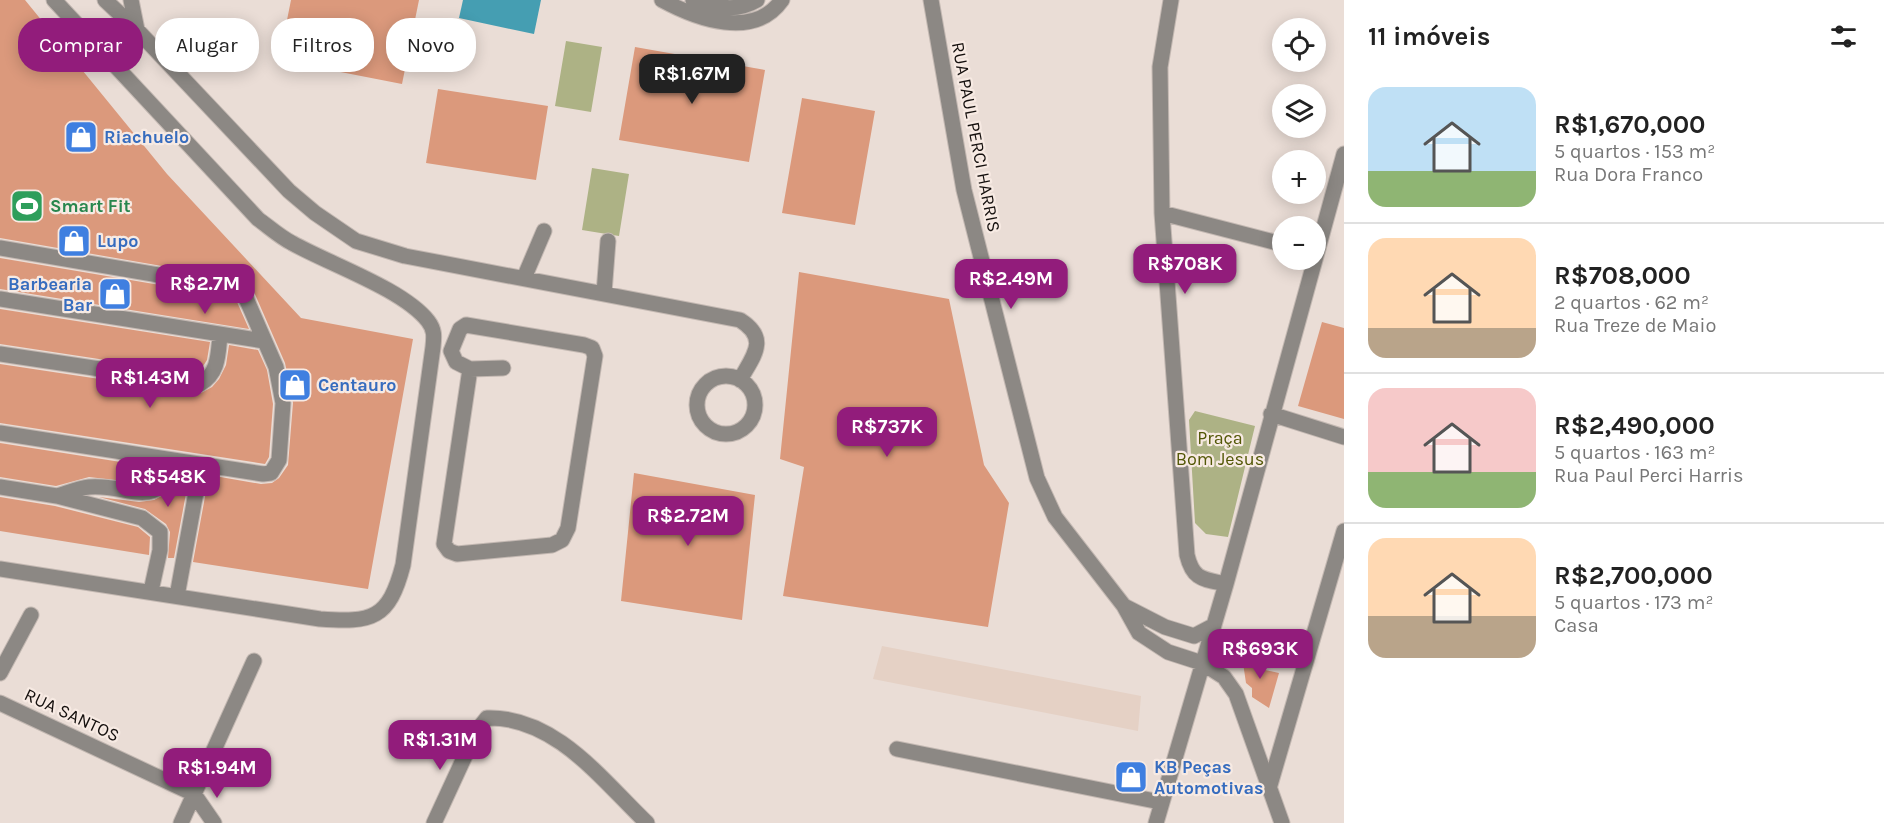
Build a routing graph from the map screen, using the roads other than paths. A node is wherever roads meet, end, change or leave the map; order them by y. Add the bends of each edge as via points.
1 (54, 0) edge
2 (105, 0) edge
3 (131, 0) edge
4 (662, 0) edge
5 (693, 0) edge
6 (757, 0) edge
7 (782, 0) edge
8 (931, 0) edge
9 (1171, 0) edge
10 (124, 18) edge
11 (134, 18) edge
12 (143, 37) edge
13 (1344, 154) edge
14 (1162, 213) junction
15 (1326, 218) edge
16 (544, 231) dead end
17 (608, 241) dead end
18 (1272, 241) edge
19 (0, 249) edge
20 (1311, 270) edge
21 (524, 278) junction
22 (604, 293) junction
23 (0, 299) edge
24 (220, 335) junction
25 (264, 341) junction
26 (433, 348) junction
27 (451, 351) junction
28 (0, 354) edge
29 (503, 368) dead end
30 (470, 369) junction
31 (740, 380) dead end
32 (1271, 414) junction
33 (0, 433) edge
34 (1344, 437) edge
35 (172, 461) junction
36 (201, 465) junction
37 (0, 487) edge
38 (57, 496) junction
39 (1344, 531) edge
40 (0, 569) edge
41 (1226, 584) junction
42 (151, 591) junction
43 (177, 596) junction
44 (1124, 606) junction
45 (30, 615) dead end
46 (1213, 626) junction
47 (254, 661) dead end
48 (1202, 663) junction
49 (0, 673) edge
50 (0, 703) edge
51 (897, 749) dead end
52 (1270, 785) junction
53 (194, 794) junction
54 (1160, 802) junction
55 (181, 823) edge
56 (214, 823) edge
57 (434, 823) edge
58 (647, 823) edge
59 (1156, 823) edge
60 (1282, 823) edge

1 - 26 street via 258,219 291,243 372,282 418,310 434,333
2 - 10 street
3 - 11 street
4 - 7 street via 686,13 741,23 760,20
5 - 6 street via 722,9 743,8
8 - 44 street, RUA PAUL PERCI HARRIS via 964,190 1037,478 1054,517
9 - 14 street via 1160,66
12 - 21 street via 288,190 336,229 386,251
13 - 15 street
14 - 18 street
14 - 41 street via 1186,555 1190,569 1200,578
16 - 21 street
17 - 22 street
19 - 25 street via 235,288 245,296
20 - 32 street
21 - 22 street
22 - 31 street via 729,317 752,328 757,349
23 - 24 street
24 - 25 street
24 - 28 street via 216,367 209,379 200,384
25 - 36 street via 276,367 283,403 276,467 263,474
26 - 27 street
26 - 43 street via 403,564 398,586 388,603 375,615 352,622
27 - 30 street via 456,362
27 - 30 street via 460,328 466,325 592,348 595,356 568,528 562,540 552,545 457,554 444,544
29 - 30 street
32 - 34 street
32 - 41 street
33 - 35 street
35 - 36 street
35 - 38 street via 160,489 146,493 88,487
36 - 43 street
37 - 38 street
38 - 42 street via 142,518 160,532
39 - 52 street
40 - 42 street
41 - 46 street
42 - 43 street
44 - 46 street, RUA PAUL PERCI HARRIS via 1180,633 1194,636
44 - 48 street, RUA PAUL PERCI HARRIS via 1139,633 1168,652
45 - 49 street
46 - 48 street
47 - 53 street
48 - 52 street, RUA PAUL PERCI HARRIS via 1224,677 1236,694
48 - 54 street
50 - 53 street, RUA SANTOS
51 - 54 street
52 - 60 street, RUA PAUL PERCI HARRIS
53 - 55 street
53 - 56 street
54 - 59 street
57 - 58 street via 476,732 487,718 506,717 525,721 555,737

